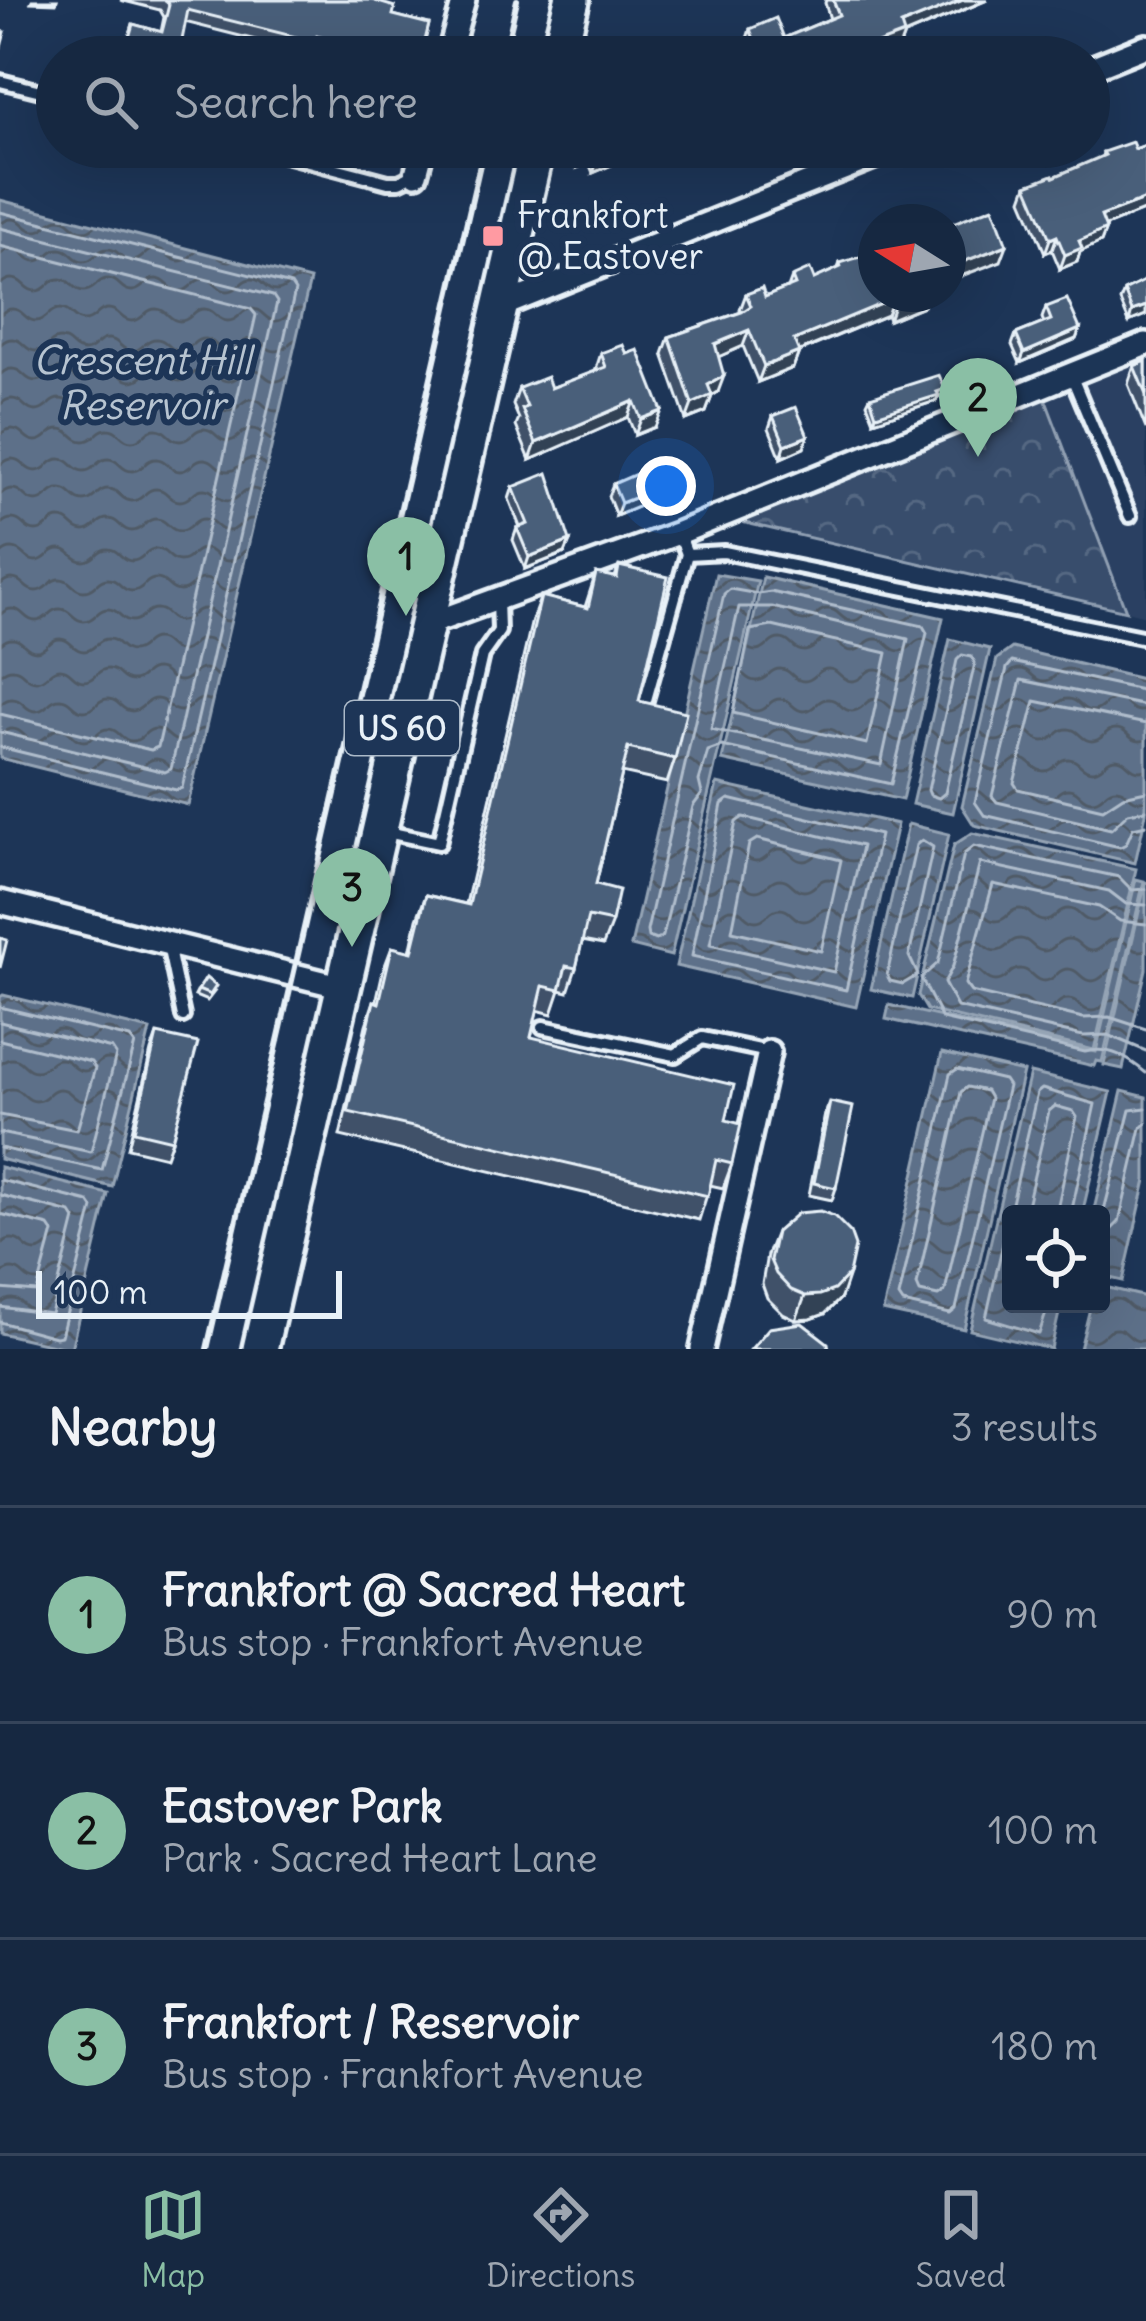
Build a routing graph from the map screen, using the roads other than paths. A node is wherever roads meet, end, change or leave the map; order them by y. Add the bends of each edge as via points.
1 (464, 0) edge
2 (572, 0) edge
3 (454, 36) edge
4 (564, 36) edge
5 (1146, 46) edge
6 (1110, 61) edge
7 (0, 81) edge
8 (36, 90) edge
9 (335, 168) edge
10 (418, 168) edge
11 (532, 168) edge
12 (846, 168) edge
13 (416, 174) joint
14 (500, 307) junction
15 (1146, 344) edge
16 (1072, 375) junction
17 (1130, 516) dead end
18 (683, 544) junction
19 (498, 596) junction
20 (426, 625) junction
21 (1146, 638) edge
22 (644, 707) edge
23 (379, 830) junction
24 (0, 902) edge
25 (168, 945) junction
26 (343, 987) junction
27 (183, 1016) dead end
28 (543, 1027) edge
29 (769, 1052) joint
30 (260, 1349) edge
31 (702, 1349) edge

1 - 3 street
2 - 4 main road
5 - 6 street
7 - 8 lane
9 - 13 lane via 388,182
10 - 13 street
11 - 14 main road, US 60
12 - 14 street
14 - 20 main road, US 60
15 - 16 street
16 - 17 lane
16 - 18 street
18 - 19 street
18 - 21 lane
18 - 22 lane
19 - 20 street
19 - 23 lane via 499,631 482,655 439,843
20 - 23 main road, US 60
23 - 26 main road, US 60
24 - 25 street
25 - 26 street
25 - 27 lane
26 - 30 main road, US 60
28 - 29 lane via 675,1055 702,1038
29 - 31 street

